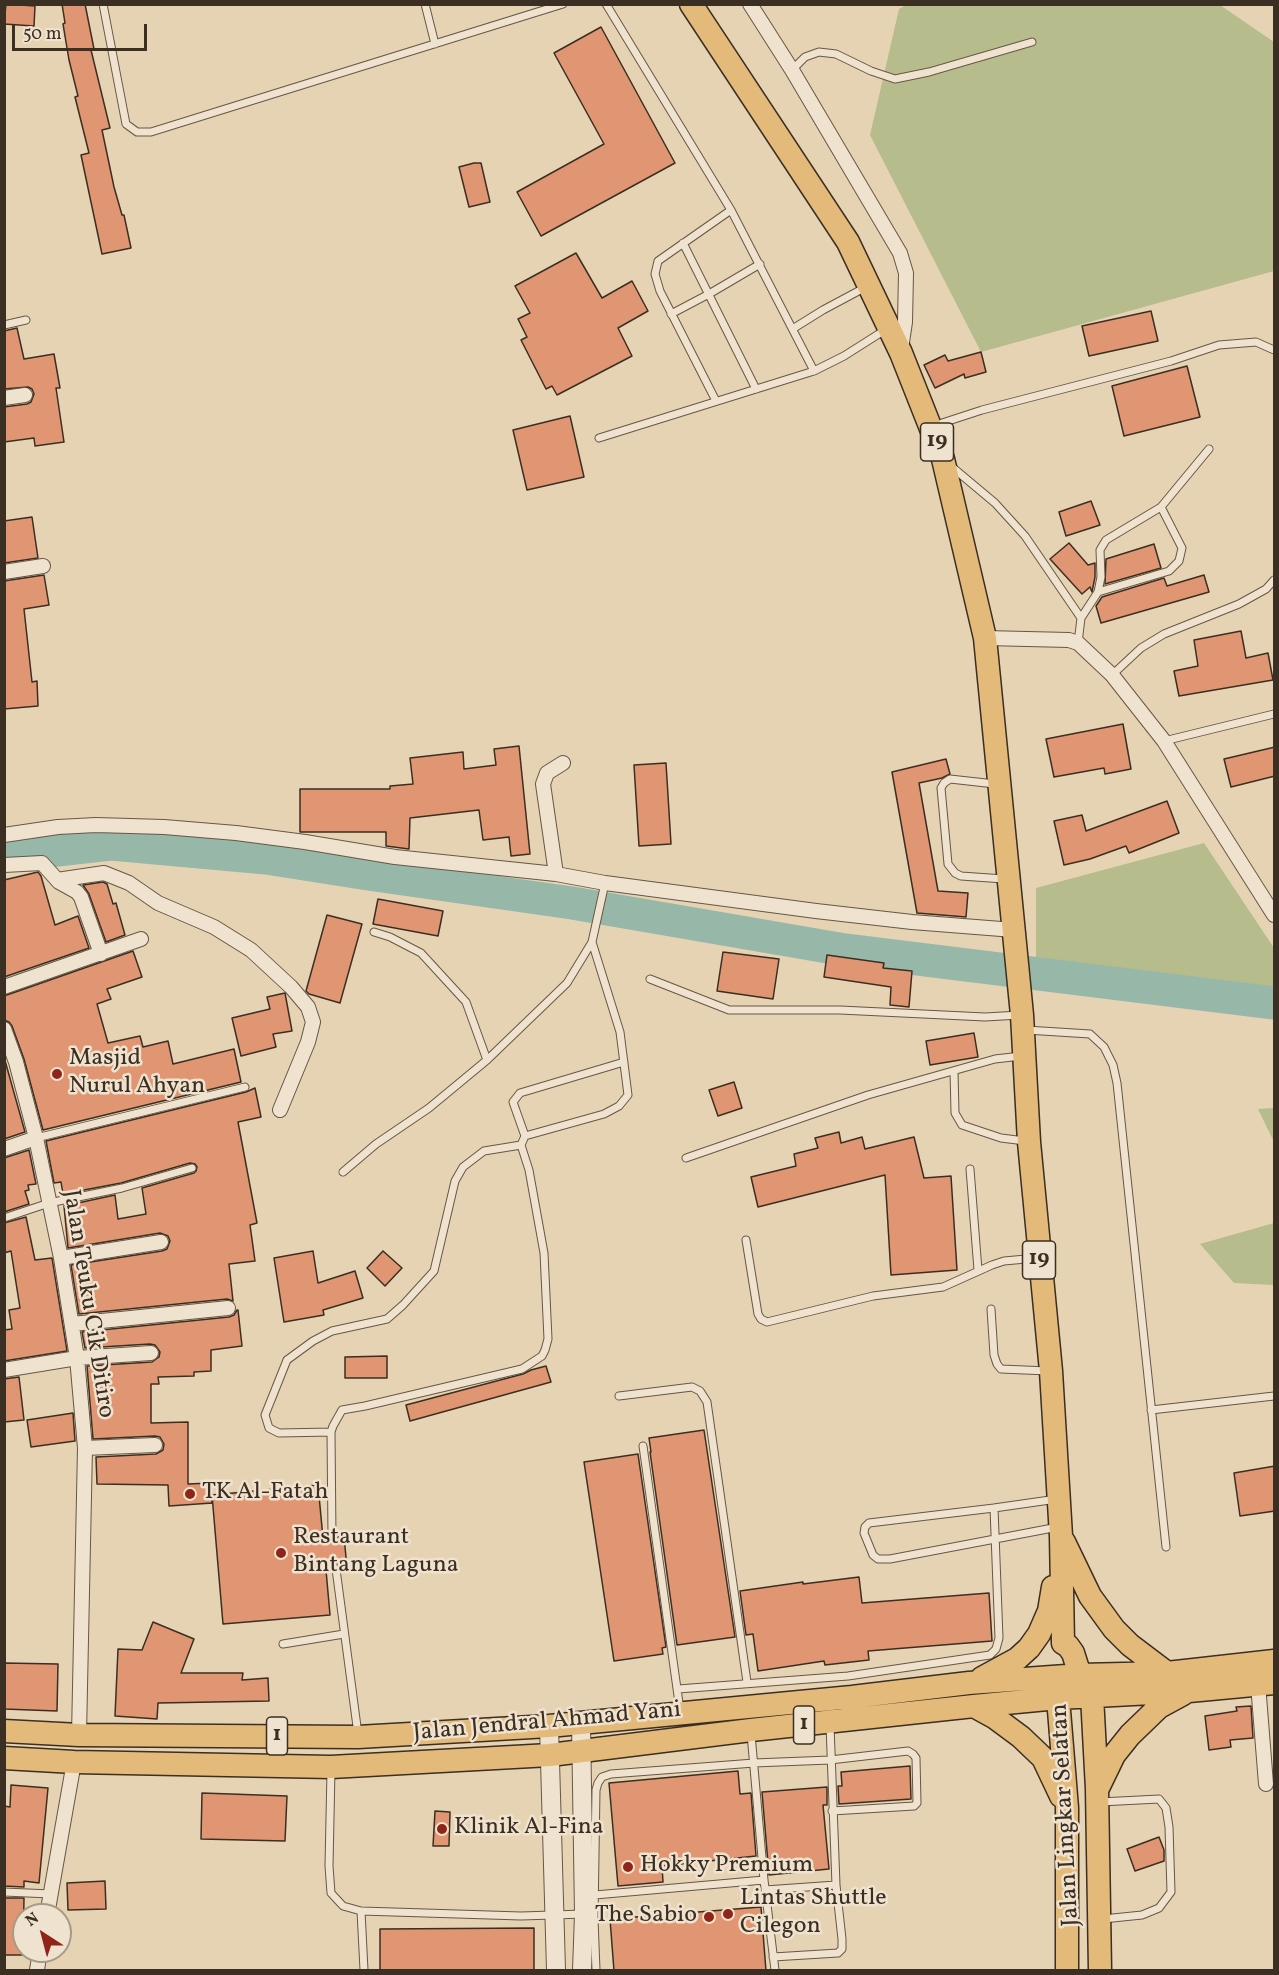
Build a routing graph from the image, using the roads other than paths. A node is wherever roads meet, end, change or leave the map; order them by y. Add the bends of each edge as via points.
1 (104, 4) edge
2 (425, 4) edge
3 (563, 4) edge
4 (606, 4) edge
5 (691, 4) edge
6 (752, 5) edge
7 (1032, 42) dead end
8 (435, 44) junction
9 (792, 70) junction
10 (731, 210) junction
11 (684, 243) junction
12 (760, 264) junction
13 (869, 285) junction
14 (709, 294) junction
15 (671, 314) junction
16 (26, 320) dead end
17 (4, 325) edge
18 (794, 328) junction
19 (889, 328) junction
20 (1275, 350) edge
21 (901, 353) junction
22 (814, 371) junction
23 (756, 389) junction
24 (25, 395) dead end
25 (4, 398) edge
26 (716, 401) junction
27 (930, 427) junction
28 (599, 438) dead end
29 (1209, 449) dead end
30 (943, 459) junction
31 (1161, 507) junction
32 (43, 566) dead end
33 (4, 572) edge
34 (1275, 580) edge
35 (1098, 592) junction
36 (1081, 618) junction
37 (985, 638) junction
38 (1078, 643) junction
39 (1112, 675) junction
40 (1275, 714) edge
41 (1164, 741) junction
42 (563, 763) dead end
43 (1001, 784) junction
44 (4, 836) edge
45 (4, 866) edge
46 (556, 874) junction
47 (1009, 879) junction
48 (57, 880) junction
49 (605, 882) junction
50 (1275, 915) edge
51 (374, 932) dead end
52 (1014, 934) junction
53 (141, 939) dead end
54 (592, 942) junction
55 (101, 954) junction
56 (650, 979) dead end
57 (4, 987) edge
58 (1023, 1022) junction
59 (4, 1029) edge
60 (1026, 1055) junction
61 (487, 1060) junction
62 (624, 1062) junction
63 (10, 1063) edge
64 (954, 1071) junction
65 (245, 1087) dead end
66 (280, 1110) dead end
67 (525, 1136) junction
68 (36, 1138) junction
69 (1029, 1142) junction
70 (521, 1145) junction
71 (4, 1149) edge
72 (686, 1158) dead end
73 (192, 1168) dead end
74 (970, 1168) dead end
75 (343, 1172) dead end
76 (49, 1203) junction
77 (4, 1218) edge
78 (746, 1240) dead end
79 (161, 1242) dead end
80 (61, 1258) junction
81 (1039, 1258) junction
82 (978, 1270) junction
83 (228, 1308) dead end
84 (991, 1310) dead end
85 (72, 1324) junction
86 (151, 1353) dead end
87 (77, 1358) junction
88 (4, 1370) edge
89 (1051, 1371) junction
90 (619, 1396) dead end
91 (1275, 1396) edge
92 (1151, 1410) junction
93 (331, 1432) junction
94 (155, 1445) dead end
95 (644, 1446) dead end
96 (86, 1448) junction
97 (1059, 1499) junction
98 (994, 1508) junction
99 (1061, 1536) junction
100 (332, 1538) dead end
101 (996, 1540) junction
102 (1166, 1547) dead end
103 (336, 1569) dead end
104 (344, 1634) junction
105 (1063, 1643) junction
106 (283, 1644) dead end
107 (1275, 1661) edge
108 (1167, 1673) junction
109 (1080, 1676) junction
110 (1043, 1678) junction
111 (747, 1682) junction
112 (969, 1683) junction
113 (1266, 1683) edge
114 (678, 1689) junction
115 (1189, 1691) junction
116 (1092, 1696) junction
117 (1058, 1698) junction
118 (911, 1702) junction
119 (974, 1706) junction
120 (680, 1712) junction
121 (830, 1722) junction
122 (581, 1723) junction
123 (549, 1726) junction
124 (751, 1730) junction
125 (4, 1731) edge
126 (79, 1735) junction
127 (358, 1737) junction
128 (582, 1751) junction
129 (550, 1755) junction
130 (4, 1758) edge
131 (830, 1760) junction
132 (74, 1762) junction
133 (754, 1763) junction
134 (331, 1767) junction
135 (1266, 1784) dead end
136 (1097, 1796) junction
137 (1067, 1808) junction
138 (832, 1811) junction
139 (764, 1880) junction
140 (836, 1885) junction
141 (765, 1890) junction
142 (4, 1892) edge
143 (51, 1894) junction
144 (595, 1895) junction
145 (49, 1903) edge
146 (361, 1911) junction
147 (584, 1914) junction
148 (555, 1915) junction
149 (1100, 1920) junction
150 (773, 1958) junction
151 (364, 1971) edge
152 (556, 1971) edge
153 (582, 1971) edge
154 (596, 1971) edge
155 (775, 1971) edge
156 (1068, 1971) edge
157 (1100, 1971) edge

1 - 8 lane via 126,124 137,132 151,132
2 - 8 lane
3 - 8 lane
4 - 10 lane
5 - 13 highway, 19 via 848,242
6 - 9 street
7 - 9 lane via 895,79 836,54 819,52 805,57
9 - 21 street via 900,253 906,273
10 - 11 lane
10 - 12 lane
11 - 14 lane
11 - 15 lane via 658,261 655,274
12 - 14 lane
12 - 18 lane
13 - 18 lane
13 - 19 highway, 19
14 - 15 lane
14 - 23 lane
15 - 26 lane
16 - 17 lane
18 - 22 lane
19 - 21 highway, 19
19 - 22 lane
20 - 27 lane via 1256,342 1219,345
21 - 27 highway, 19
22 - 23 lane
23 - 26 lane
24 - 25 street
26 - 28 lane
27 - 30 highway, 19
29 - 31 lane
30 - 36 lane via 995,503 1025,536
30 - 37 highway, 19
31 - 35 lane via 1107,540 1100,550
31 - 35 lane via 1182,548 1179,561 1169,571
32 - 33 street
34 - 39 lane via 1239,604 1164,634 1141,648
35 - 36 lane
36 - 38 lane
37 - 38 street
37 - 43 highway, 19
38 - 39 street
39 - 41 street
40 - 41 lane
41 - 50 street
42 - 46 street via 547,773 543,784
43 - 47 highway, 19
43 - 47 lane via 950,779 941,788 948,864 954,873
44 - 46 street via 96,825 164,828 236,833
45 - 48 street via 42,863
46 - 49 street
47 - 52 highway, 19
48 - 55 street via 81,897
48 - 66 street via 104,873 129,883 158,903 214,927 251,950 291,987 308,1007 314,1022
49 - 52 street
49 - 54 lane
51 - 61 lane via 421,953 466,1002
52 - 58 highway, 19
53 - 55 street
54 - 61 lane via 567,983
54 - 62 lane via 620,1032
55 - 57 street
56 - 58 lane via 729,1010 840,1010
58 - 60 highway, 19
58 - 92 lane via 1090,1034 1104,1047 1113,1065
59 - 63 street, Jalan Teuku Cik Ditiro
60 - 64 lane via 994,1059
60 - 69 highway, 19
61 - 75 lane
62 - 67 lane via 628,1095 619,1106 604,1114
62 - 67 lane via 520,1093 513,1102
63 - 68 street, Jalan Teuku Cik Ditiro
64 - 69 lane via 956,1113 962,1125 1001,1138
64 - 72 lane via 868,1095
65 - 68 lane
67 - 70 lane
68 - 71 street
68 - 76 street, Jalan Teuku Cik Ditiro
69 - 81 highway, 19
70 - 93 lane via 544,1253 548,1339 542,1356 522,1369 342,1410
70 - 93 lane via 484,1151 463,1167 455,1181 434,1271 403,1305 387,1319 332,1331 287,1360 265,1415 269,1428 279,1433
73 - 76 lane
74 - 82 lane
76 - 77 lane
76 - 80 street, Jalan Teuku Cik Ditiro
78 - 82 lane via 758,1314 767,1322 873,1296 943,1287
79 - 80 street
80 - 85 street, Jalan Teuku Cik Ditiro
81 - 82 lane via 1004,1261
81 - 89 highway, 19
83 - 85 street
84 - 89 lane via 996,1365 1001,1369
85 - 87 street, Jalan Teuku Cik Ditiro
86 - 87 street
87 - 88 street
87 - 96 street, Jalan Teuku Cik Ditiro
89 - 97 highway, 19
90 - 111 lane via 692,1387 700,1390 707,1402
91 - 92 lane
92 - 102 lane
93 - 100 lane
94 - 96 street
95 - 114 lane
96 - 126 street, Jalan Teuku Cik Ditiro
97 - 98 lane
97 - 99 highway, 19
98 - 101 lane
98 - 101 lane via 869,1523 864,1533 878,1559
99 - 101 lane
99 - 105 highway, 19
99 - 108 highway, 19 via 1090,1596 1114,1629
99 - 112 highway, 19 via 1049,1611 1039,1634 1017,1659
101 - 111 lane via 999,1638 990,1655 848,1676
103 - 104 lane
104 - 106 lane
104 - 127 lane
105 - 109 highway, Jalan Lingkar Selatan / 19 via 1073,1653
105 - 110 highway, Jalan Lingkar Selatan via 1056,1647
107 - 108 highway, 1
108 - 109 highway, 1
109 - 110 highway, Jalan Jendral Ahmad Yani / 1
109 - 116 highway, Jalan Lingkar Selatan / 19
110 - 112 highway, Jalan Jendral Ahmad Yani / 1
110 - 117 highway, Jalan Lingkar Selatan
111 - 114 lane
112 - 118 highway, Jalan Jendral Ahmad Yani / 1
113 - 115 highway, 1
113 - 135 street
114 - 120 lane
115 - 116 highway, 1
115 - 136 highway, 1 via 1159,1707 1130,1735 1114,1755
116 - 117 highway, Jalan Jendral Ahmad Yani / 1
116 - 136 highway, Jalan Lingkar Selatan
117 - 119 highway, Jalan Jendral Ahmad Yani / 1
117 - 137 highway, Jalan Lingkar Selatan
118 - 119 highway, Jalan Jendral Ahmad Yani / 1
118 - 120 highway, Jalan Jendral Ahmad Yani / 1
118 - 121 highway, Jalan Jendral Ahmad Yani / 1
119 - 137 highway via 1021,1737 1043,1758
120 - 122 highway, Jalan Jendral Ahmad Yani / 1
121 - 124 highway, Jalan Jendral Ahmad Yani / 1
121 - 131 lane
122 - 123 highway, Jalan Jendral Ahmad Yani / 1
122 - 128 street
123 - 127 highway, Jalan Jendral Ahmad Yani / 1
123 - 129 street
124 - 128 highway, Jalan Jendral Ahmad Yani / 1
124 - 133 lane
125 - 126 highway, Jalan Jendral Ahmad Yani / 1
126 - 127 highway, Jalan Jendral Ahmad Yani / 1
128 - 129 highway, Jalan Jendral Ahmad Yani / 1
128 - 147 street
129 - 134 highway, Jalan Jendral Ahmad Yani / 1
129 - 148 street
130 - 132 highway, Jalan Jendral Ahmad Yani / 1
131 - 133 lane
131 - 138 lane
131 - 138 lane via 908,1751 916,1758 914,1806
132 - 134 highway, Jalan Jendral Ahmad Yani / 1
132 - 143 street
133 - 139 lane
133 - 144 lane via 611,1773 602,1777 596,1790
134 - 146 lane via 331,1893 343,1906
136 - 149 highway, Jalan Lingkar Selatan
136 - 149 lane via 1159,1799 1167,1808 1171,1892 1159,1908 1142,1915
137 - 156 highway, Jalan Lingkar Selatan
138 - 140 lane
139 - 141 lane
139 - 144 lane
140 - 141 lane
140 - 150 lane via 842,1949 838,1953
141 - 150 lane
142 - 143 lane
143 - 145 street
144 - 154 lane
146 - 148 lane
146 - 151 lane
147 - 148 lane
147 - 153 street
148 - 152 street
149 - 157 highway, Jalan Lingkar Selatan
150 - 155 lane

